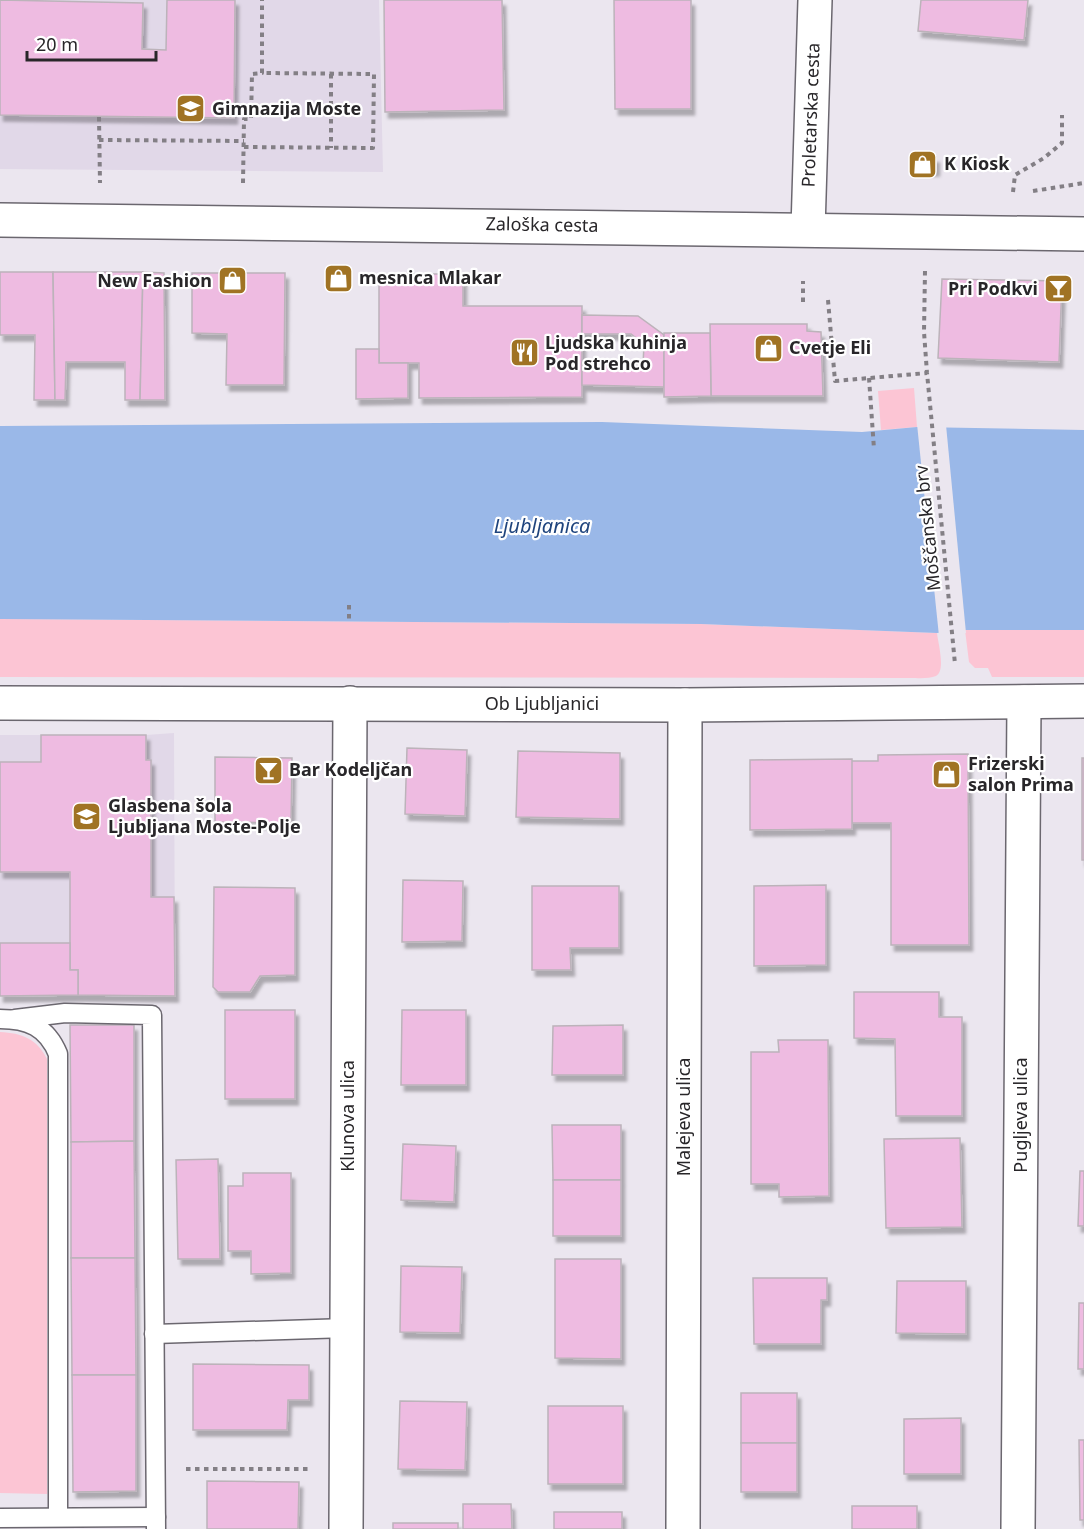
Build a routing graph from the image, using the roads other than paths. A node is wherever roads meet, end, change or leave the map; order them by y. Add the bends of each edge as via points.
1 (815, 0) edge
2 (0, 220) edge
3 (808, 229) junction
4 (1084, 234) edge
5 (1084, 701) edge
6 (1024, 702) junction
7 (0, 703) edge
8 (350, 703) junction
9 (685, 705) junction
10 (8, 1019) edge
11 (347, 1328) junction
12 (154, 1334) junction
13 (58, 1517) junction
14 (0, 1518) edge
15 (156, 1523) edge
16 (346, 1529) edge
17 (682, 1529) edge
18 (1018, 1529) edge

1 - 3 street, Proletarska cesta
2 - 3 street, Zaloška cesta
3 - 4 street, Zaloška cesta
5 - 6 street, Ob Ljubljanici
6 - 9 street, Ob Ljubljanici
6 - 18 street, Pugljeva ulica
7 - 8 street, Ob Ljubljanici
8 - 9 street, Ob Ljubljanici
8 - 11 street, Klunova ulica
9 - 17 street, Malejeva ulica
10 - 12 lane via 64,1013 152,1015
10 - 13 lane via 30,1023 43,1031 58,1054
11 - 12 lane
11 - 16 street, Klunova ulica
12 - 15 lane
13 - 14 lane
13 - 15 lane

